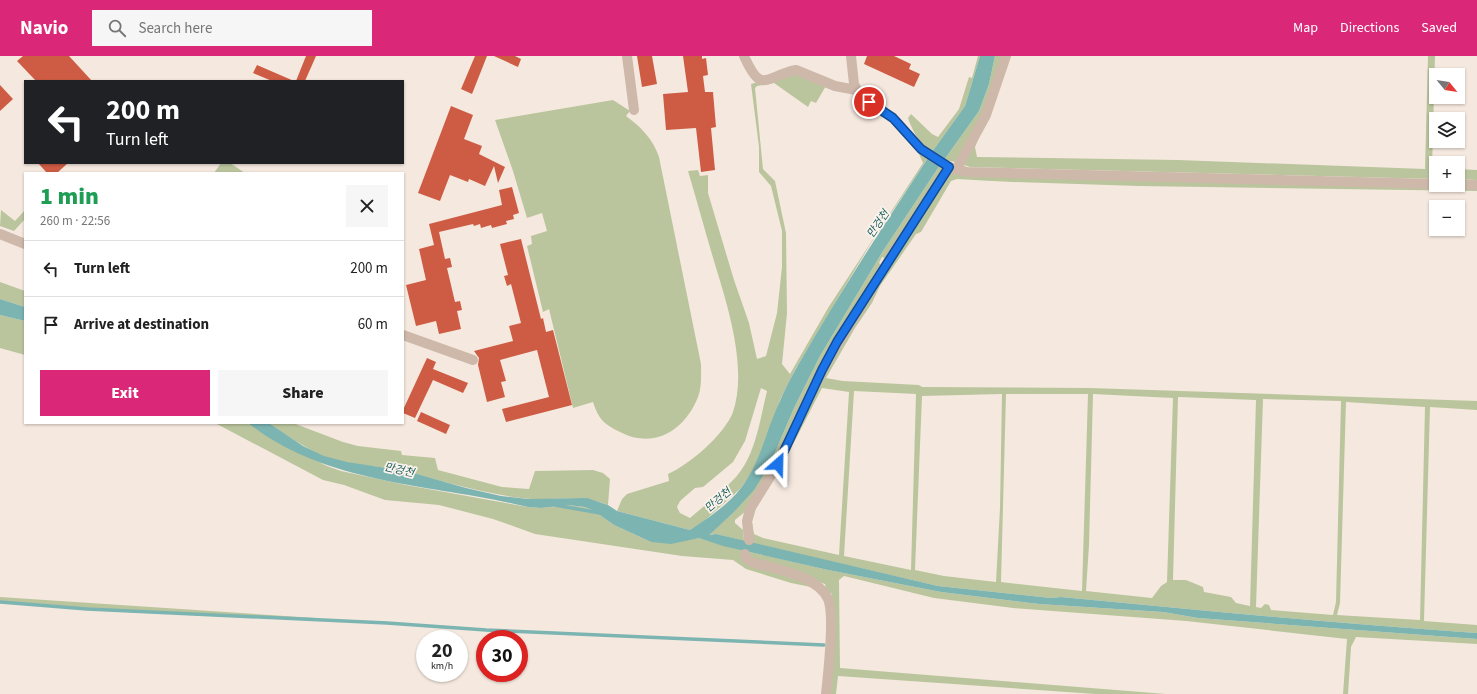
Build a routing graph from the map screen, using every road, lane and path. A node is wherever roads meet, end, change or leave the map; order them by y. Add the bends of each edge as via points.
1 (627, 56) edge
2 (744, 56) edge
3 (851, 56) edge
4 (1006, 56) edge
5 (856, 90) junction
6 (634, 110) dead end
7 (950, 167) junction
8 (1429, 184) edge
9 (1465, 184) edge
10 (1477, 185) edge
11 (0, 234) edge
12 (24, 244) edge
13 (404, 335) edge
14 (473, 360) dead end
15 (749, 540) dead end
16 (745, 554) dead end
17 (826, 694) edge

1 - 6 street
2 - 5 street via 752,73 759,80 765,81 796,70 835,86
3 - 5 street
4 - 7 street via 986,115
5 - 7 street via 860,96 893,118 921,149
7 - 8 street via 967,172
7 - 15 street via 890,258 822,370 778,464 750,509 747,521
9 - 10 street
11 - 12 street
13 - 14 street
16 - 17 street via 751,562 800,577 822,590 828,599 830,641

